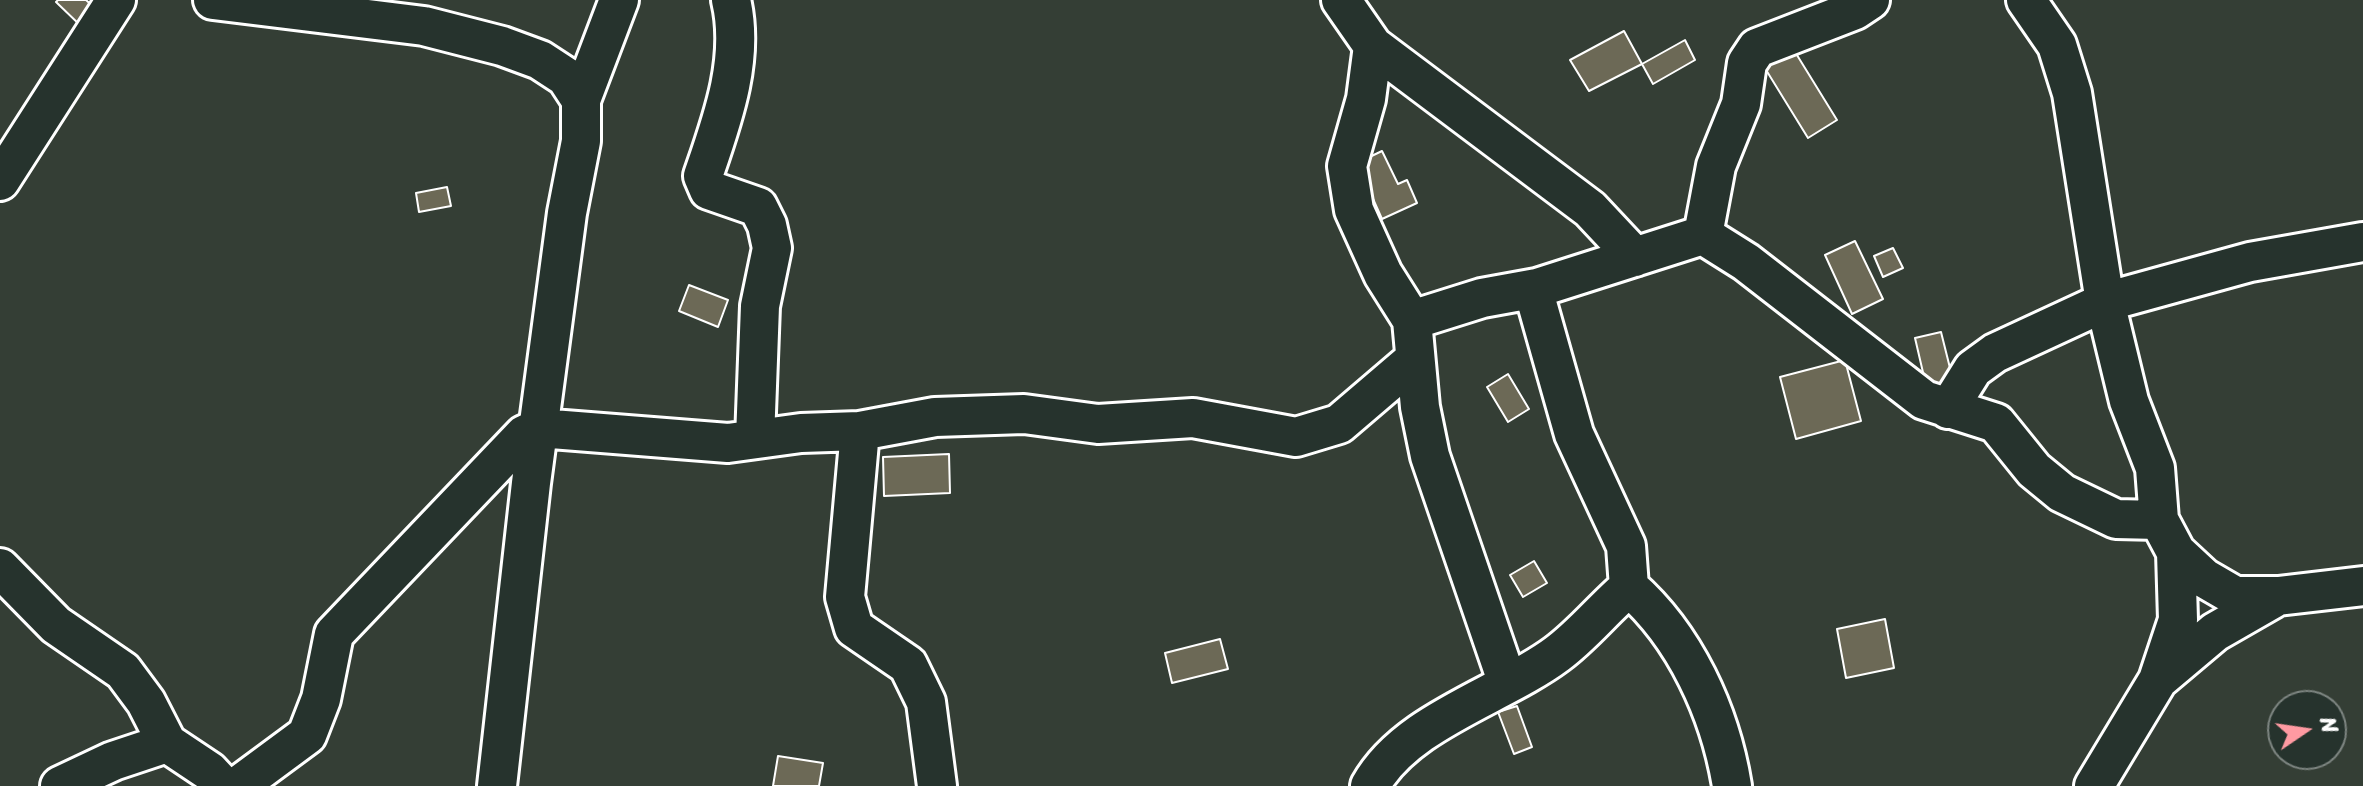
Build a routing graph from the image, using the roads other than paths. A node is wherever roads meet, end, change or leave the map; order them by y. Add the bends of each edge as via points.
1 (116, 0) edge
2 (213, 0) edge
3 (619, 0) edge
4 (731, 0) edge
5 (1341, 0) edge
6 (1870, 0) edge
7 (2026, 0) edge
8 (1806, 13) edge
9 (1373, 46) junction
10 (581, 100) junction
11 (0, 181) edge
12 (1703, 235) junction
13 (2363, 242) edge
14 (1635, 257) junction
15 (1537, 288) junction
16 (2105, 302) junction
17 (1412, 320) junction
18 (1415, 359) junction
19 (1948, 409) junction
20 (539, 428) junction
21 (860, 431) junction
22 (755, 439) junction
23 (2167, 536) junction
24 (0, 568) edge
25 (2363, 586) edge
26 (1629, 587) junction
27 (2278, 596) junction
28 (2158, 680) junction
29 (1507, 681) junction
30 (167, 743) junction
31 (60, 786) edge
32 (223, 786) edge
33 (238, 786) edge
34 (497, 786) edge
35 (937, 786) edge
36 (1370, 786) edge
37 (1732, 786) edge
38 (2094, 786) edge

1 - 11 street
2 - 10 street via 424,26 502,46 566,77
3 - 10 street
4 - 22 street via 737,42 733,74 703,176 709,190 758,207 772,248 760,306
5 - 9 street
6 - 8 street via 1855,10
7 - 16 street via 2057,45 2072,93
8 - 12 street via 1757,48 1747,63 1741,104 1716,166
9 - 14 street via 1590,209
9 - 17 street via 1366,99 1347,166 1354,210 1383,274
10 - 20 street via 581,141
12 - 14 street
12 - 19 street via 1746,262 1911,391
13 - 16 street via 2250,262
14 - 15 street
15 - 17 street
15 - 26 street via 1574,434 1626,546
16 - 19 street via 1995,353 1973,369
16 - 23 street via 2129,401 2155,468
17 - 18 street
18 - 21 street via 1339,424 1296,437 1193,418 1098,424 1024,414 935,417
18 - 29 street via 1430,456
19 - 23 street via 1996,423 2034,470 2062,493
20 - 22 street via 728,443
20 - 33 street via 515,444 334,634 321,699 307,735
20 - 34 street
21 - 22 street
21 - 35 street via 845,597 854,628 908,665 926,702
23 - 27 street via 2204,578 2235,596
23 - 28 street via 2178,620
24 - 30 street via 56,625 123,671
25 - 27 street
26 - 29 street via 1557,654
26 - 37 street via 1658,612 1694,674 1725,742
27 - 28 street via 2215,632
28 - 38 street
29 - 36 street via 1464,704 1381,765
30 - 31 street
30 - 32 street

